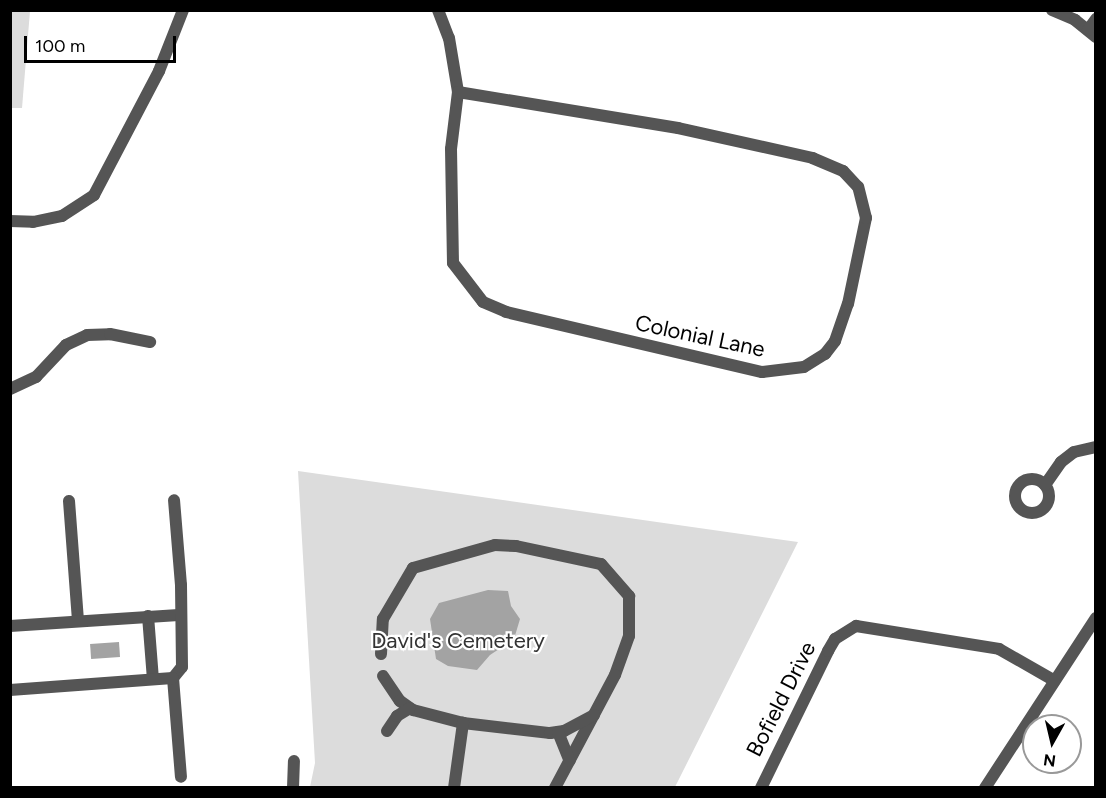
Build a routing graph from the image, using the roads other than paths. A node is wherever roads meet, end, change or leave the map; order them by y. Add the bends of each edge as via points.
1 (183, 10) edge
2 (438, 10) edge
3 (1052, 10) edge
4 (1095, 19) edge
5 (1092, 34) edge
6 (458, 92) junction
7 (10, 221) edge
8 (150, 342) dead end
9 (10, 389) edge
10 (1095, 447) edge
11 (1045, 485) dead end
12 (174, 500) dead end
13 (69, 501) dead end
14 (179, 615) junction
15 (148, 616) junction
16 (1095, 618) edge
17 (78, 621) junction
18 (10, 626) edge
19 (381, 654) dead end
20 (383, 676) dead end
21 (173, 678) junction
22 (153, 679) junction
23 (1055, 681) junction
24 (10, 690) edge
25 (410, 708) junction
26 (594, 715) junction
27 (463, 723) junction
28 (387, 731) dead end
29 (558, 732) junction
30 (294, 760) dead end
31 (570, 761) junction
32 (181, 777) dead end
33 (293, 788) edge
34 (454, 788) edge
35 (555, 788) edge
36 (760, 788) edge
37 (985, 788) edge

1 - 7 street via 159,71 94,195 62,216 33,222
2 - 6 street, Colonial Lane via 449,38
3 - 5 street
4 - 5 street
6 - 6 street, Colonial Lane via 678,128 813,158 843,171 858,187 866,218 848,304 835,341 825,354 804,368 762,372 507,312 483,302 453,263 452,255 451,149
8 - 9 street via 110,334 87,335 66,345 36,377
10 - 11 street via 1074,452 1061,462
12 - 14 street via 182,596
13 - 17 street
14 - 15 street
14 - 21 street via 182,667
15 - 17 street
15 - 22 street
16 - 23 street
17 - 18 street
19 - 26 street via 383,619 413,568 495,545 585,558 601,564 629,596 625,653
20 - 25 street
21 - 22 street
21 - 32 street
22 - 24 street
23 - 36 street, Bofield Drive via 999,649 864,625 843,632 828,651
23 - 37 street
25 - 27 street
25 - 28 street via 397,716
26 - 29 street
26 - 31 street
27 - 29 street
27 - 34 street
29 - 31 street
30 - 33 street
31 - 35 street

